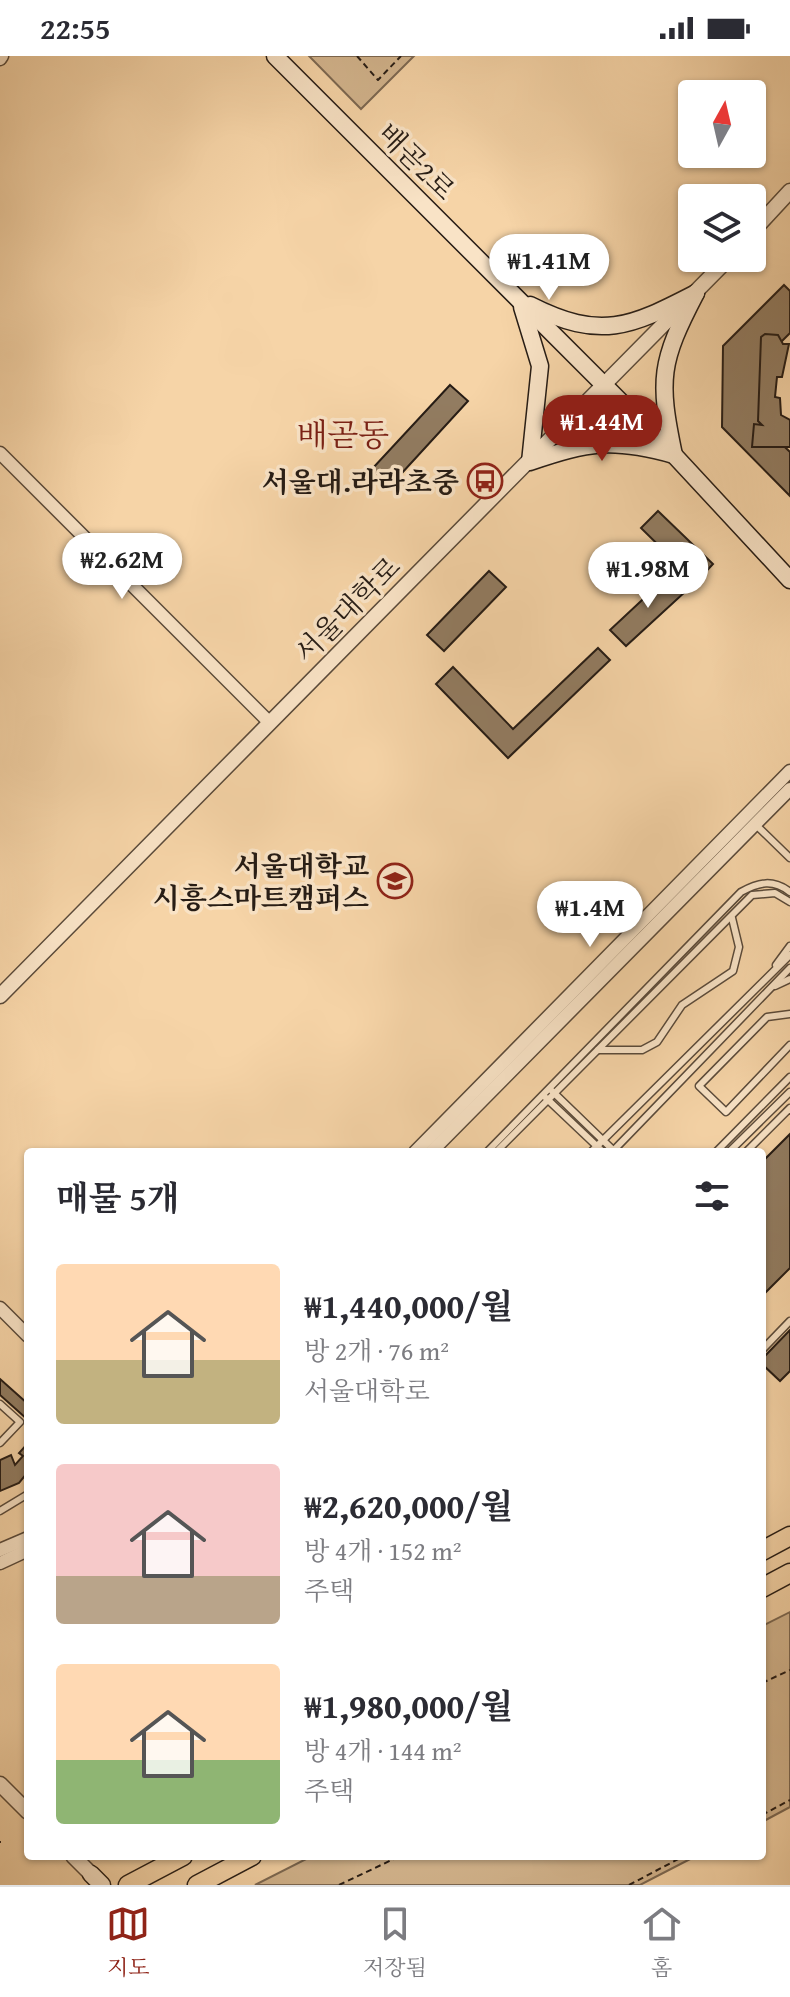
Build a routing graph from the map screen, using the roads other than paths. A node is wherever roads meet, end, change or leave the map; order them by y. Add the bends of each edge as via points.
1 (275, 56) edge
2 (790, 191) edge
3 (766, 217) edge
4 (716, 272) edge
5 (696, 293) junction
6 (518, 299) junction
7 (603, 384) junction
8 (0, 453) edge
9 (674, 455) junction
10 (530, 462) junction
11 (790, 580) edge
12 (270, 723) junction
13 (790, 771) edge
14 (790, 789) edge
15 (755, 824) junction
16 (790, 858) edge
17 (789, 899) edge
18 (732, 918) junction
19 (790, 946) edge
20 (790, 955) edge
21 (790, 968) edge
22 (774, 970) junction
23 (790, 979) edge
24 (772, 987) junction
25 (0, 996) edge
26 (790, 1014) edge
27 (790, 1045) edge
28 (598, 1050) junction
29 (790, 1077) edge
30 (552, 1091) junction
31 (790, 1092) edge
32 (546, 1098) junction
33 (790, 1108) edge
34 (603, 1140) junction
35 (419, 1148) edge
36 (435, 1148) edge
37 (491, 1148) edge
38 (500, 1148) edge
39 (595, 1148) edge
40 (598, 1148) edge
41 (610, 1148) edge
42 (618, 1148) edge
43 (720, 1148) edge
44 (733, 1148) edge
45 (750, 1148) edge
46 (0, 1308) edge
47 (790, 1321) edge
48 (24, 1332) edge
49 (766, 1346) edge
50 (0, 1404) edge
51 (0, 1443) edge
52 (24, 1496) edge
53 (0, 1511) edge
54 (790, 1536) edge
55 (24, 1540) edge
56 (766, 1549) edge
57 (0, 1550) edge
58 (24, 1552) edge
59 (0, 1563) edge
60 (790, 1573) edge
61 (766, 1586) edge
62 (3, 1787) edge
63 (24, 1808) edge
64 (77, 1860) edge
65 (175, 1860) edge
66 (244, 1860) edge
67 (96, 1880) edge
68 (128, 1885) edge
69 (197, 1885) edge

1 - 6 main road, 배곧2로
2 - 3 street
4 - 5 street, 서울대학로
5 - 6 main road via 638,322 596,327 557,318
5 - 7 street, 서울대학로
5 - 9 main road via 665,361 663,398
6 - 7 main road, 배곧2로
6 - 10 main road via 540,366
7 - 9 main road, 배곧2로
7 - 10 street, 서울대학로
8 - 12 street
9 - 10 main road via 631,443 584,444
9 - 11 main road, 배곧2로
10 - 12 street, 서울대학로
12 - 25 street, 서울대학로
13 - 35 street
14 - 15 street
15 - 16 lane
15 - 36 street
17 - 18 lane via 758,893
17 - 30 lane via 778,883 764,882 741,892
18 - 28 lane
18 - 28 lane via 739,947 733,971 682,1005 657,1042 642,1050
19 - 22 lane
20 - 22 lane
21 - 24 lane
22 - 34 lane
23 - 24 lane
24 - 42 lane
26 - 27 lane via 767,1017 699,1086 726,1112
28 - 30 lane
29 - 43 lane
30 - 32 lane
30 - 34 lane
31 - 44 lane
32 - 37 lane
32 - 38 lane
32 - 39 lane
33 - 45 lane
34 - 40 lane
34 - 41 lane
46 - 48 street
47 - 49 lane
50 - 51 lane via 20,1422
52 - 53 lane
54 - 56 main road
55 - 57 street
58 - 59 street
60 - 61 main road
62 - 63 street
64 - 67 street
65 - 68 main road
66 - 69 main road

